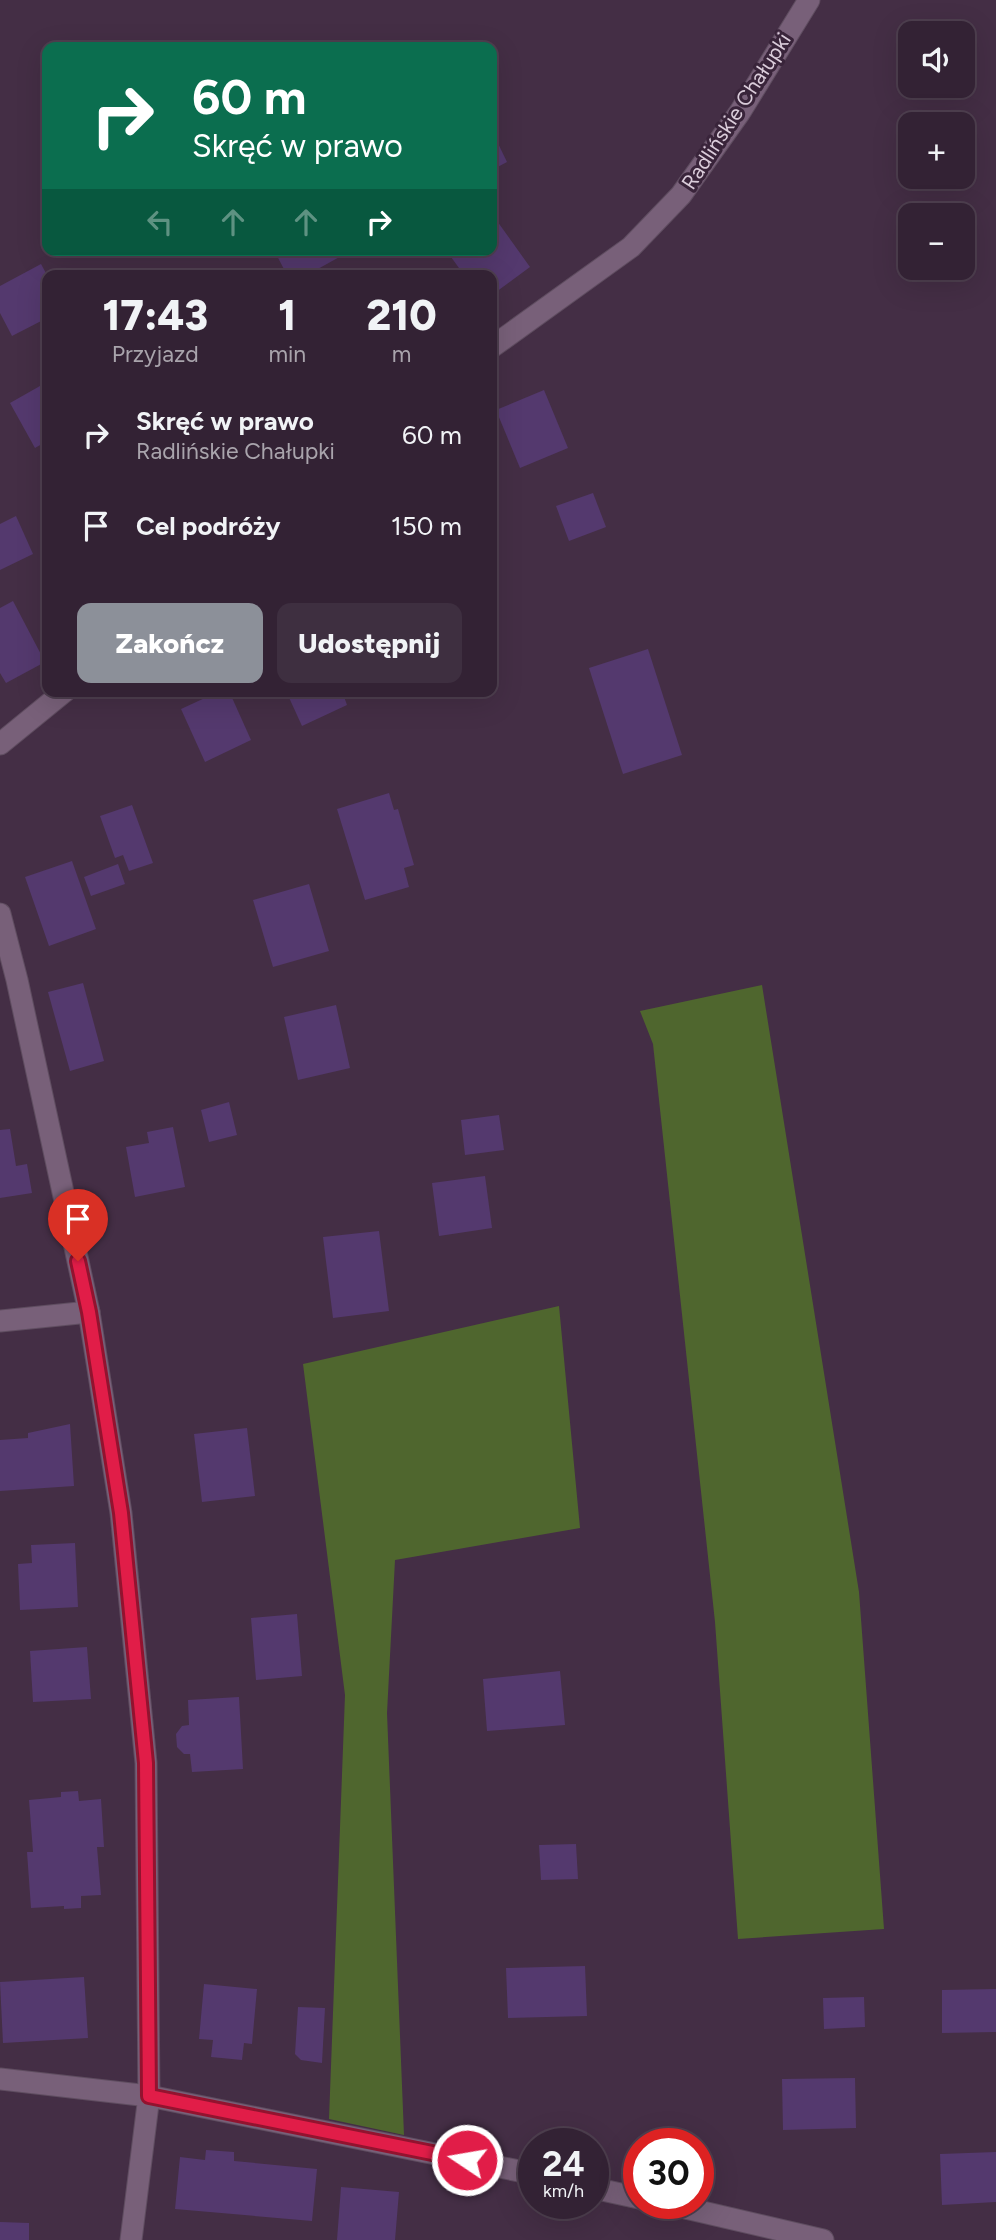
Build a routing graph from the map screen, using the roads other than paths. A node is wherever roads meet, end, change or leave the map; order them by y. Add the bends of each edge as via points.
1 (809, 0) edge
2 (497, 343) edge
3 (58, 697) edge
4 (0, 744) edge
5 (0, 914) edge
6 (89, 1312) junction
7 (0, 1321) edge
8 (0, 2079) edge
9 (149, 2096) junction
10 (518, 2171) edge
11 (714, 2215) edge
12 (131, 2240) edge
13 (823, 2240) edge

1 - 2 street, Radlińskie Chałupki via 740,112 681,195 631,247
3 - 4 street
5 - 6 street
6 - 7 street
6 - 9 street via 121,1513 146,1763
8 - 9 street
9 - 10 street
9 - 12 street
11 - 13 street

